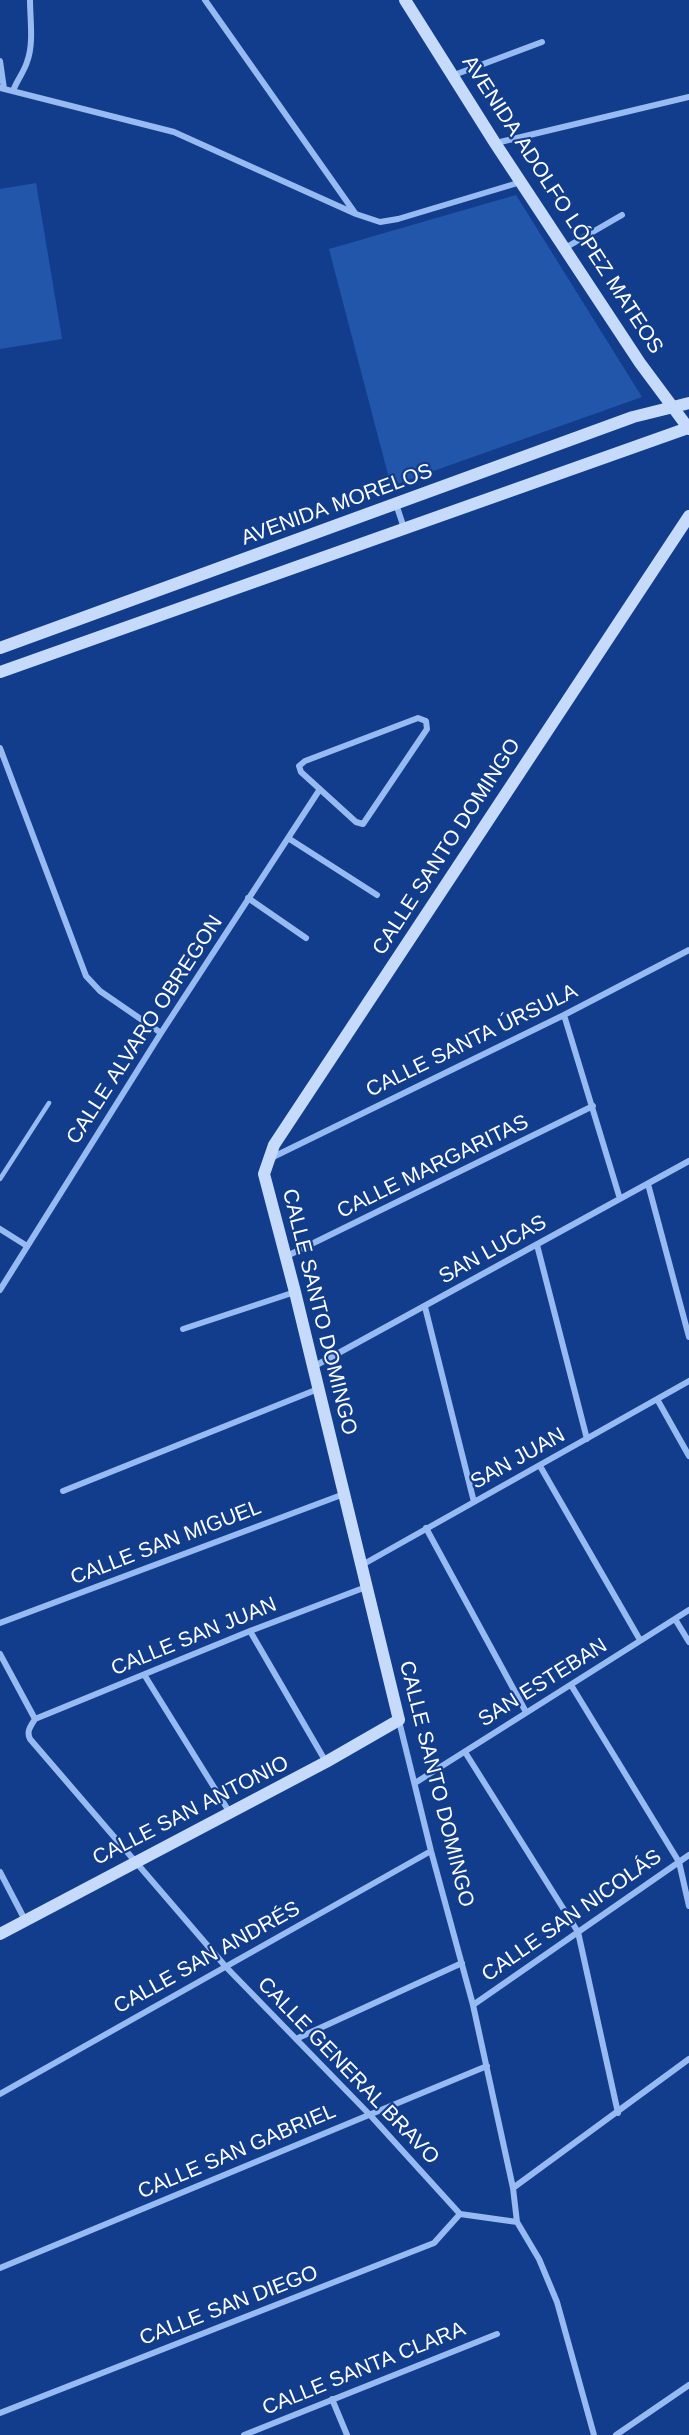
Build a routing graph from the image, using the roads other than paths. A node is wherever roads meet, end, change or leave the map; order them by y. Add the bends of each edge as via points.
1 (30, 0) edge
2 (205, 0) edge
3 (405, 0) edge
4 (542, 42) dead end
5 (0, 61) edge
6 (454, 75) junction
7 (2, 89) edge
8 (13, 91) junction
9 (689, 97) edge
10 (495, 143) junction
11 (522, 182) junction
12 (356, 214) junction
13 (622, 215) dead end
14 (565, 248) junction
15 (689, 403) edge
16 (673, 406) junction
17 (688, 429) edge
18 (396, 504) junction
19 (689, 516) edge
20 (404, 529) junction
21 (0, 648) edge
22 (0, 672) edge
23 (0, 748) edge
24 (320, 789) junction
25 (288, 838) junction
26 (377, 895) dead end
27 (248, 898) junction
28 (306, 938) dead end
29 (689, 950) edge
30 (564, 1015) junction
31 (161, 1033) junction
32 (49, 1103) dead end
33 (593, 1106) junction
34 (268, 1160) junction
35 (689, 1161) edge
36 (0, 1179) edge
37 (648, 1184) junction
38 (620, 1199) junction
39 (0, 1229) edge
40 (537, 1245) junction
41 (27, 1246) junction
42 (286, 1256) junction
43 (0, 1290) edge
44 (295, 1292) junction
45 (425, 1307) junction
46 (183, 1329) dead end
47 (689, 1337) edge
48 (314, 1367) junction
49 (689, 1381) edge
50 (319, 1389) junction
51 (657, 1399) junction
52 (587, 1439) junction
53 (689, 1456) edge
54 (540, 1466) junction
55 (63, 1491) dead end
56 (344, 1494) junction
57 (474, 1502) junction
58 (426, 1528) junction
59 (362, 1565) junction
60 (366, 1587) junction
61 (689, 1610) edge
62 (675, 1619) junction
63 (0, 1623) edge
64 (250, 1631) junction
65 (640, 1640) junction
66 (689, 1642) edge
67 (0, 1654) edge
68 (145, 1676) junction
69 (571, 1684) junction
70 (526, 1712) junction
71 (35, 1719) junction
72 (399, 1720) junction
73 (465, 1752) junction
74 (326, 1762) junction
75 (415, 1783) junction
76 (230, 1814) junction
77 (431, 1851) junction
78 (689, 1855) edge
79 (134, 1862) junction
80 (679, 1862) junction
81 (0, 1872) edge
82 (689, 1906) edge
83 (25, 1920) junction
84 (578, 1932) junction
85 (0, 1934) edge
86 (462, 1963) junction
87 (226, 1966) junction
88 (473, 2005) junction
89 (296, 2039) junction
90 (689, 2059) edge
91 (487, 2066) junction
92 (0, 2094) edge
93 (618, 2113) junction
94 (370, 2115) junction
95 (513, 2188) junction
96 (460, 2214) junction
97 (517, 2222) junction
98 (0, 2268) edge
99 (497, 2334) dead end
100 (689, 2385) edge
101 (332, 2399) junction
102 (0, 2413) edge
103 (244, 2435) edge
104 (347, 2435) edge
105 (594, 2435) edge
106 (616, 2435) edge

1 - 8 street via 30,52
2 - 12 street
3 - 6 main road, AVENIDA ADOLFO LÓPEZ MATEOS
4 - 6 street
5 - 7 street
6 - 10 main road, AVENIDA ADOLFO LÓPEZ MATEOS
7 - 8 street
8 - 12 street via 174,132
9 - 10 street
10 - 11 main road, AVENIDA ADOLFO LÓPEZ MATEOS
11 - 12 street via 398,219 380,222
11 - 14 main road, AVENIDA ADOLFO LÓPEZ MATEOS
13 - 14 street
14 - 16 main road, AVENIDA ADOLFO LÓPEZ MATEOS
15 - 16 main road, AVENIDA MORELOS
16 - 17 main road, AVENIDA ADOLFO LÓPEZ MATEOS
16 - 18 main road, AVENIDA MORELOS
17 - 20 main road
18 - 20 street
18 - 21 main road, AVENIDA MORELOS
19 - 34 main road, CALLE SANTO DOMINGO via 274,1145
20 - 22 main road
23 - 31 street via 86,976 100,991
24 - 24 street via 363,824 427,729 426,721 418,718 305,761 299,766 301,772
24 - 25 street, CALLE ALVARO OBREGON
25 - 26 street
25 - 27 street, CALLE ALVARO OBREGON
27 - 28 street
27 - 31 street, CALLE ALVARO OBREGON
29 - 30 street, CALLE SANTA ÚRSULA
30 - 33 street
30 - 34 street, CALLE SANTA ÚRSULA
31 - 41 street, CALLE ALVARO OBREGON
32 - 36 lane
33 - 38 street
33 - 42 street, CALLE MARGARITAS
34 - 42 main road, CALLE SANTO DOMINGO via 264,1174
35 - 37 street, SAN LUCAS
37 - 38 street, SAN LUCAS
37 - 47 street
38 - 40 street, SAN LUCAS
39 - 41 street
40 - 45 street, SAN LUCAS
40 - 52 street
41 - 43 street, CALLE ALVARO OBREGON
42 - 44 main road, CALLE SANTO DOMINGO
44 - 46 street
44 - 48 main road, CALLE SANTO DOMINGO
45 - 48 street, SAN LUCAS
45 - 57 street
48 - 50 main road, CALLE SANTO DOMINGO
49 - 51 street, SAN JUAN
50 - 55 street
50 - 56 main road, CALLE SANTO DOMINGO
51 - 52 street, SAN JUAN
51 - 53 street
52 - 54 street, SAN JUAN
54 - 57 street, SAN JUAN
54 - 65 street
56 - 59 main road, CALLE SANTO DOMINGO
56 - 63 street, CALLE SAN MIGUEL
57 - 58 street, SAN JUAN
58 - 59 street, SAN JUAN
58 - 70 street
59 - 60 main road, CALLE SANTO DOMINGO
60 - 64 street, CALLE SAN JUAN
60 - 72 main road, CALLE SANTO DOMINGO
61 - 62 street, SAN ESTEBAN
62 - 65 street, SAN ESTEBAN
62 - 66 street
64 - 68 street, CALLE SAN JUAN
64 - 74 street
65 - 69 street, SAN ESTEBAN
67 - 71 street
68 - 71 street, CALLE SAN JUAN
68 - 76 street
69 - 70 street, SAN ESTEBAN
69 - 80 street
70 - 73 street, SAN ESTEBAN
71 - 79 street, CALLE GENERAL BRAVO via 27,1734
72 - 74 main road, CALLE SAN ANTONIO
72 - 75 street, CALLE SANTO DOMINGO
73 - 75 street, SAN ESTEBAN
73 - 84 street
74 - 76 main road, CALLE SAN ANTONIO
75 - 77 street, CALLE SANTO DOMINGO
76 - 79 main road, CALLE SAN ANTONIO
77 - 86 street, CALLE SANTO DOMINGO
77 - 87 street, CALLE SAN ANDRÉS
78 - 80 street, CALLE SAN NICOLÁS
79 - 83 main road, CALLE SAN ANTONIO
79 - 87 street, CALLE GENERAL BRAVO
80 - 82 street
80 - 84 street, CALLE SAN NICOLÁS
81 - 83 street
83 - 85 main road, CALLE SAN ANTONIO
84 - 88 street, CALLE SAN NICOLÁS
84 - 93 street
86 - 88 street, CALLE SANTO DOMINGO
86 - 89 street, CALLE SAN NICOLÁS
87 - 89 street, CALLE GENERAL BRAVO
87 - 92 street, CALLE SAN ANDRÉS
88 - 91 street, CALLE SANTO DOMINGO
89 - 94 street, CALLE GENERAL BRAVO
90 - 93 street
91 - 94 street, CALLE SAN GABRIEL
91 - 95 street, CALLE SANTO DOMINGO
93 - 95 street
94 - 96 street, CALLE GENERAL BRAVO
94 - 98 street, CALLE SAN GABRIEL
95 - 97 street, CALLE SANTO DOMINGO
96 - 97 street
96 - 102 street, CALLE SAN DIEGO via 434,2243
97 - 105 street via 539,2259 557,2302
99 - 101 street, CALLE SANTA CLARA
100 - 106 street
101 - 103 street, CALLE SANTA CLARA
101 - 104 street

